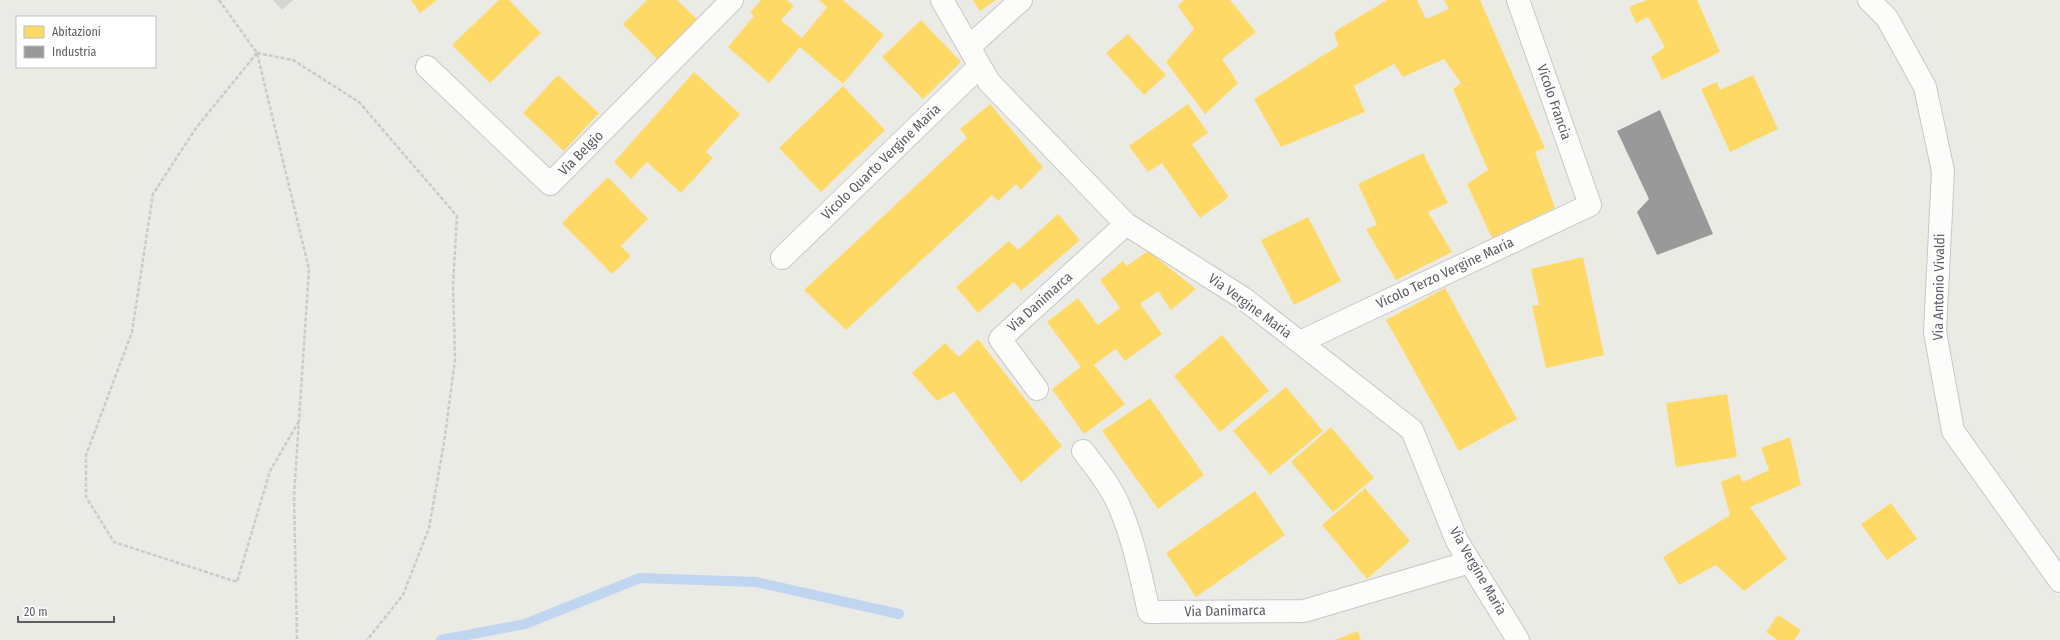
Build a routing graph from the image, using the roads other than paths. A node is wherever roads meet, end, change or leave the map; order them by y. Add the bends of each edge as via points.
1 (732, 0) edge
2 (942, 0) edge
3 (1021, 0) edge
4 (1518, 0) edge
5 (1869, 0) edge
6 (969, 47) junction
7 (427, 66) dead end
8 (980, 66) junction
9 (1590, 204) joint
10 (1126, 224) junction
11 (782, 258) dead end
12 (1300, 342) junction
13 (1037, 389) dead end
14 (1083, 451) dead end
15 (1470, 562) junction
16 (2060, 580) edge
17 (1518, 640) edge

1 - 7 street, Via Belgio via 550,184
2 - 6 street, Via Vergine Maria
3 - 6 street
4 - 9 street, Vicolo Francia
5 - 16 street, Via Antonio Vivaldi via 1887,18 1925,87 1943,171 1935,332 1953,431
6 - 8 street, Via Vergine Maria
8 - 10 street, Via Vergine Maria via 989,82
8 - 11 street, Vicolo Quarto Vergine Maria
9 - 12 street, Vicolo Terzo Vergine Maria
10 - 12 street, Via Vergine Maria via 1243,298
10 - 13 street, Via Danimarca via 1000,338
12 - 15 street, Via Vergine Maria via 1412,430 1457,541
14 - 15 street, Via Danimarca via 1120,507 1135,552 1149,612 1304,610
15 - 17 street, Via Vergine Maria

